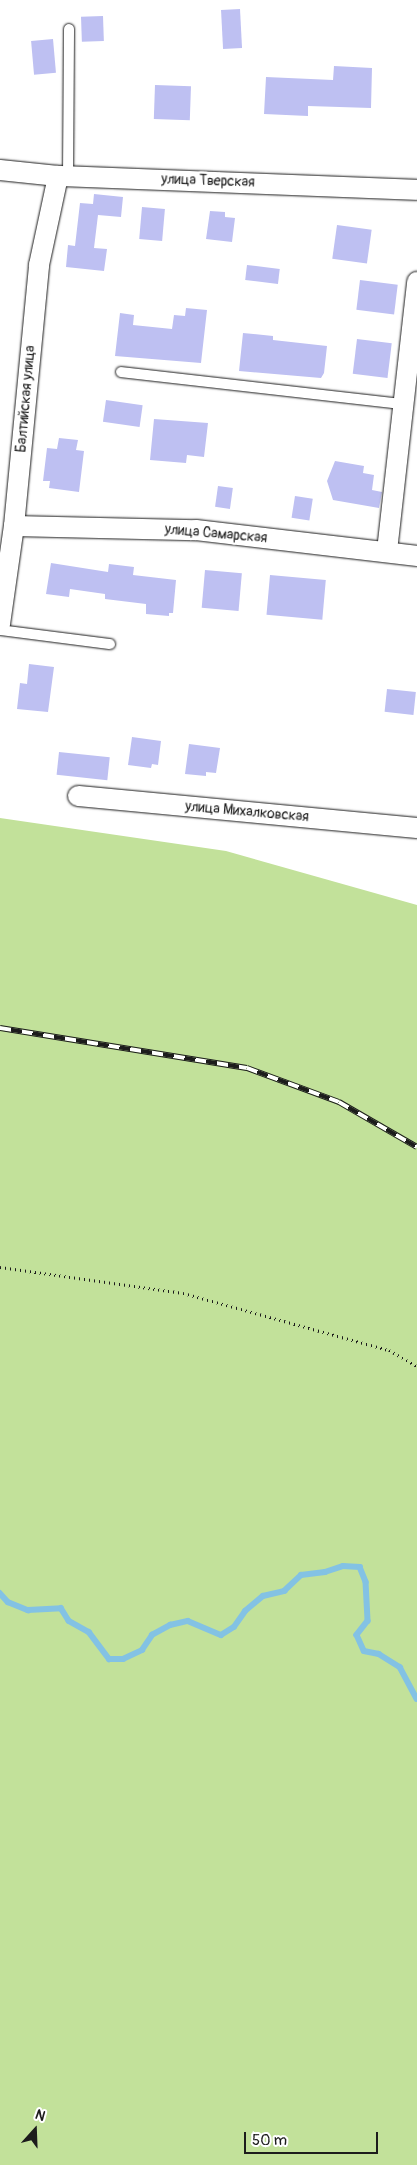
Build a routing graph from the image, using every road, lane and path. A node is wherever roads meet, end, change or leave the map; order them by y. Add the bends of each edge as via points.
1 (69, 29) dead end
2 (0, 170) edge
3 (63, 176) junction
4 (417, 190) edge
5 (417, 282) edge
6 (121, 372) dead end
7 (402, 404) junction
8 (14, 526) junction
9 (387, 551) junction
10 (417, 556) edge
11 (0, 624) edge
12 (0, 630) edge
13 (110, 644) dead end
14 (78, 796) dead end
15 (417, 828) edge
16 (0, 1267) edge
17 (417, 1366) edge

1 - 3 lane
2 - 3 street, улица Тверская
3 - 4 street, улица Тверская
3 - 8 street, Балтийская улица via 39,265
5 - 7 street
6 - 7 lane
7 - 9 street
8 - 9 street, улица Самарская via 196,530
8 - 11 street, Балтийская улица
9 - 10 street, улица Самарская
12 - 13 lane
14 - 15 street, улица Михалковская
16 - 17 path via 183,1293 389,1350

